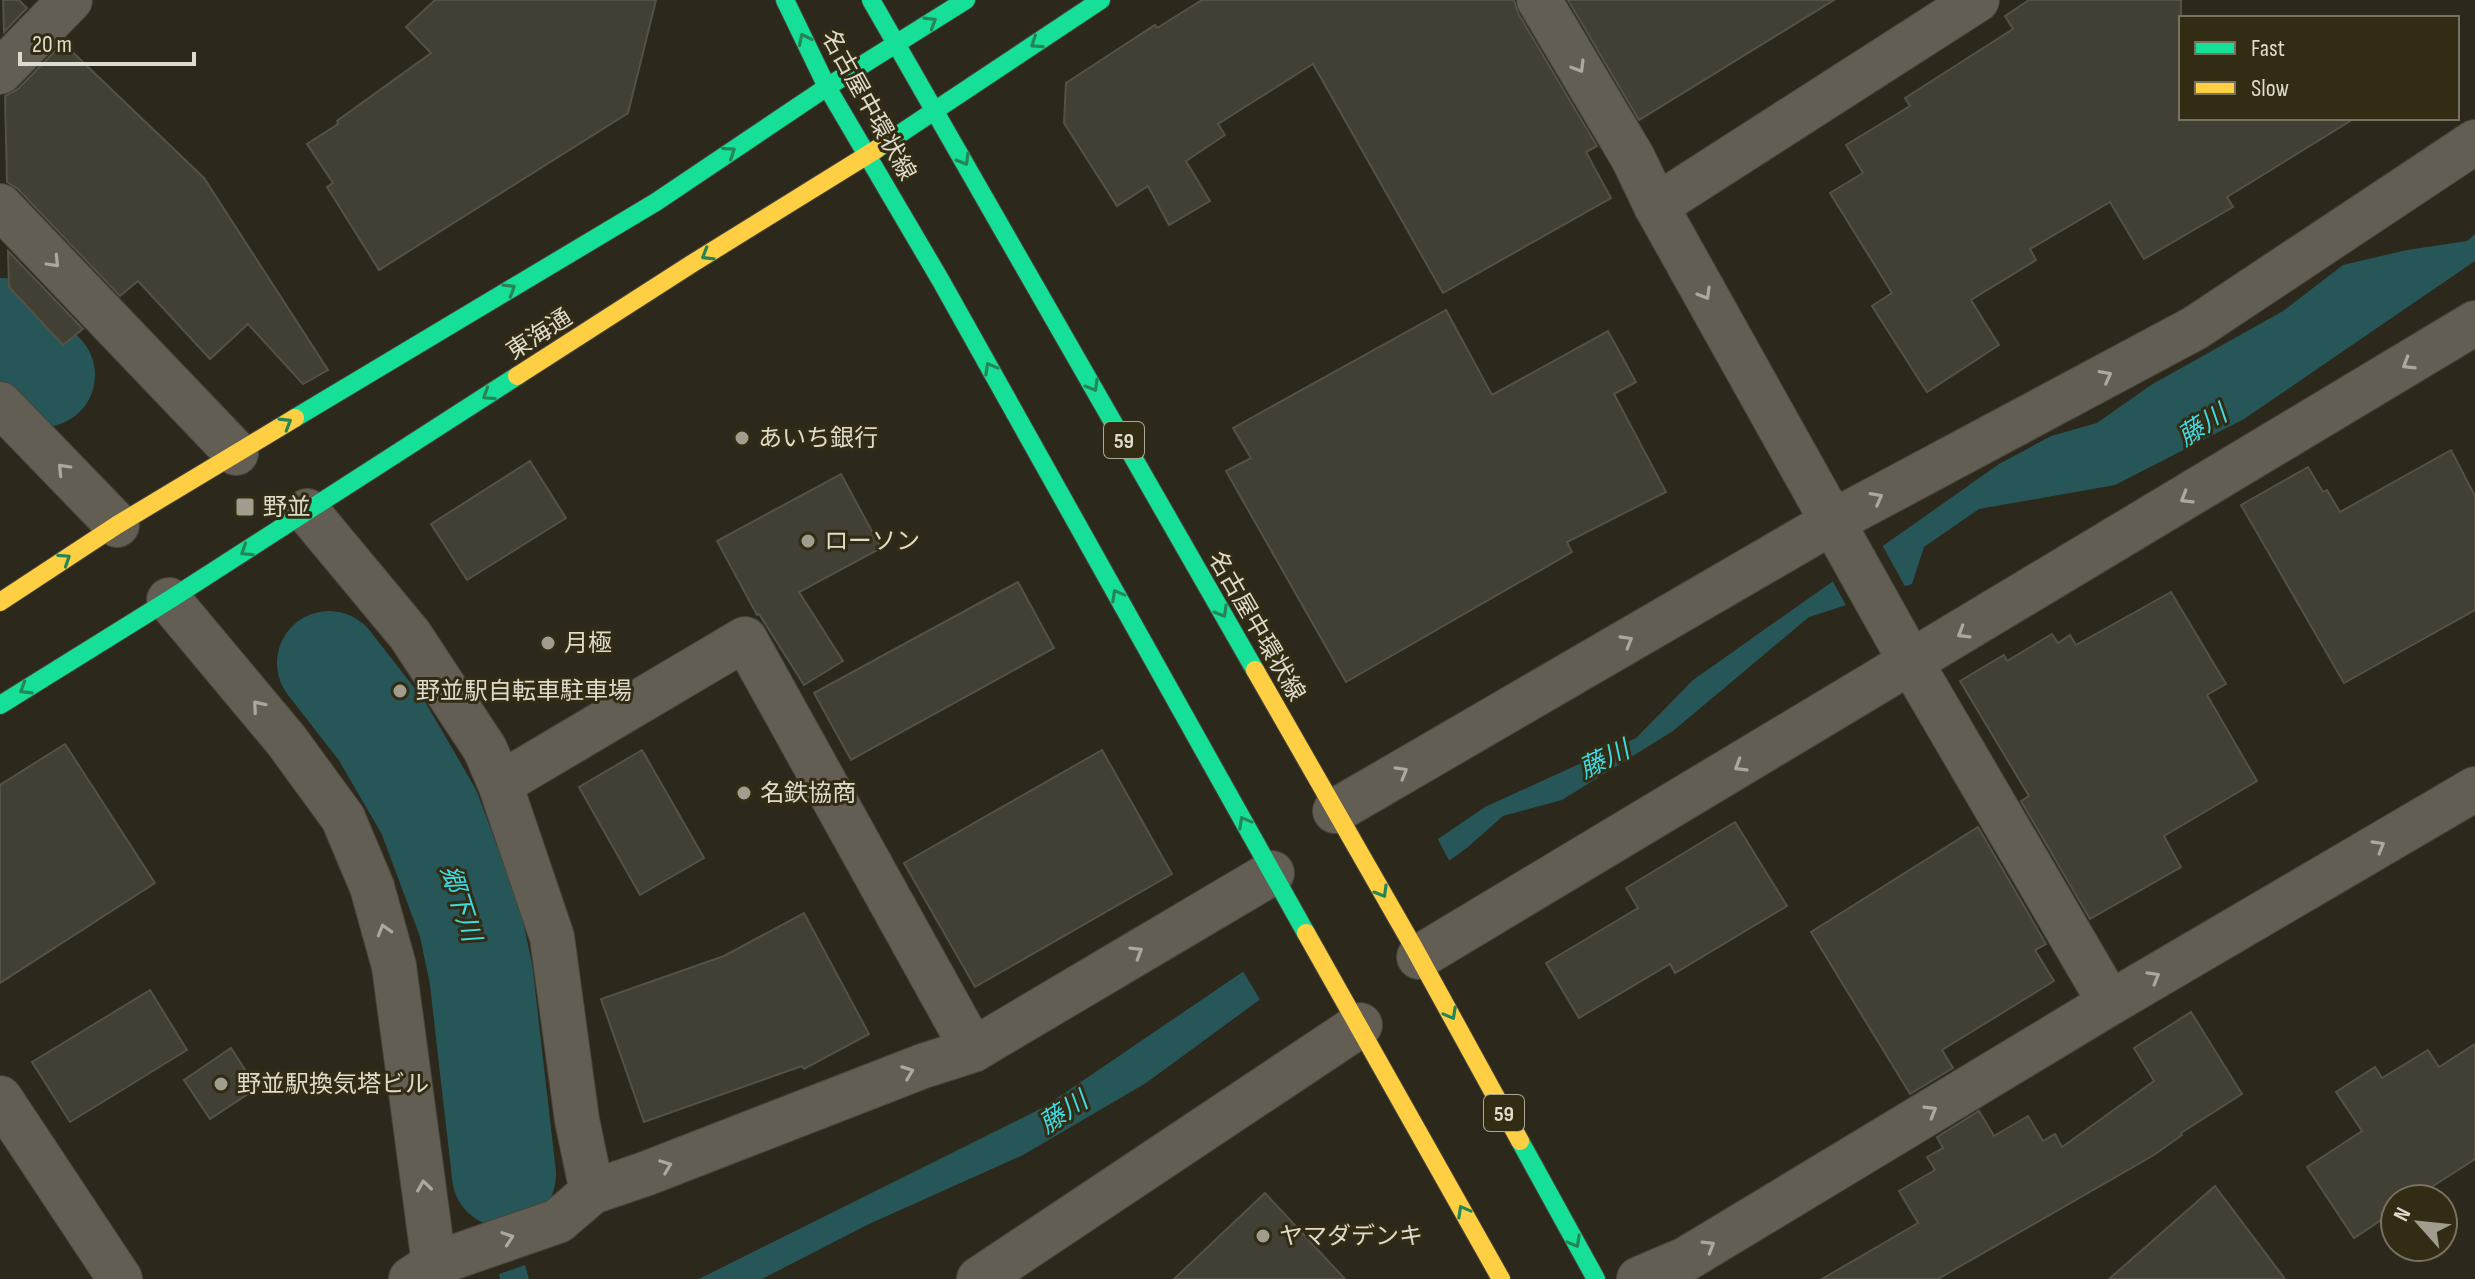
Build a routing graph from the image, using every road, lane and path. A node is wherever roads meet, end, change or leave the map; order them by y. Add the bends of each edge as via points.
1 (70, 0) edge
2 (785, 0) edge
3 (871, 0) edge
4 (966, 0) edge
5 (1101, 0) edge
6 (1539, 0) edge
7 (1977, 0) edge
8 (896, 45) junction
9 (0, 72) edge
10 (827, 87) junction
11 (935, 112) junction
12 (2475, 142) edge
13 (869, 155) junction
14 (0, 206) edge
15 (1656, 206) junction
16 (2475, 323) edge
17 (0, 404) edge
18 (236, 453) junction
19 (307, 511) junction
20 (117, 525) junction
21 (1840, 533) junction
22 (169, 600) junction
23 (0, 602) edge
24 (1905, 652) junction
25 (0, 705) edge
26 (500, 784) junction
27 (2475, 789) edge
28 (1342, 824) junction
29 (1277, 882) junction
30 (1416, 951) junction
31 (2110, 1003) junction
32 (1352, 1012) junction
33 (973, 1050) junction
34 (0, 1098) edge
35 (592, 1192) junction
36 (423, 1271) edge
37 (120, 1279) edge
38 (979, 1279) edge
39 (1501, 1279) edge
40 (1596, 1279) edge
41 (1639, 1279) edge

1 - 9 street
10 -> 2 main road, 名古屋中環状線
3 - 8 main road, 名古屋中環状線 / 59
8 -> 4 main road
5 -> 11 main road, 東海通
6 -> 15 street
7 - 15 street
8 - 10 main road
8 - 11 main road, 名古屋中環状線 / 59
10 - 13 main road, 名古屋中環状線
18 -> 10 main road via 656,202
11 - 13 main road, 東海通
11 -> 28 main road, 名古屋中環状線 / 59
21 -> 12 street via 2195,328
13 -> 19 main road, 東海通
29 -> 13 main road, 名古屋中環状線
14 -> 18 street
15 -> 21 street
16 -> 24 street
20 -> 17 street
18 - 20 main road
19 -> 22 main road, 東海通
19 - 26 street via 410,635 485,749
23 -> 20 main road
21 - 24 street
28 -> 21 street
22 -> 25 main road, 東海通
36 -> 22 street via 394,966 372,887 343,818 286,740
24 -> 30 street
24 - 31 street
26 - 33 street via 745,639
26 - 35 street via 552,937
31 -> 27 street
28 -> 30 main road, 名古屋中環状線 / 59
29 - 32 main road, 名古屋中環状線
33 -> 29 street
30 -> 40 main road, 名古屋中環状線 / 59
41 -> 31 street via 1686,1259
32 - 38 street
39 -> 32 main road, 名古屋中環状線
35 -> 33 street
34 - 37 street
36 -> 35 street via 558,1221

